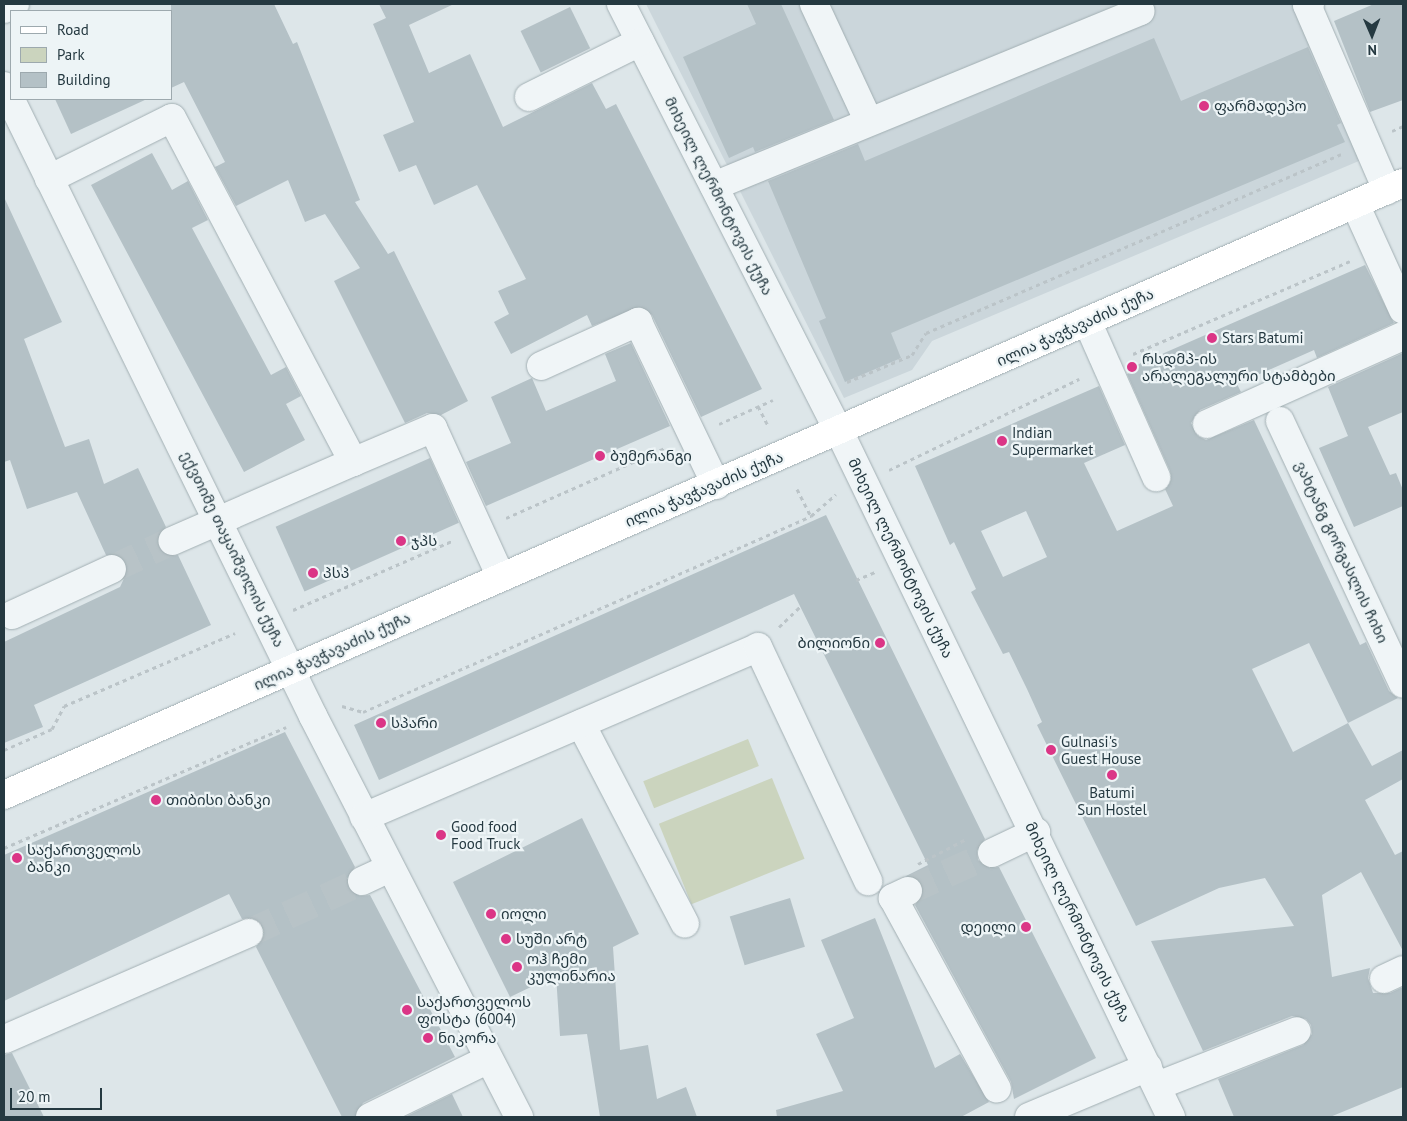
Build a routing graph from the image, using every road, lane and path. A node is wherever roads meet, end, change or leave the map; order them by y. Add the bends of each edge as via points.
1 (15, 4) edge
2 (814, 4) edge
3 (1137, 4) edge
4 (1310, 4) edge
5 (628, 6) edge
6 (4, 9) edge
7 (640, 42) junction
8 (4, 86) edge
9 (529, 97) dead end
10 (10, 98) edge
11 (11, 100) edge
12 (869, 122) junction
13 (1403, 126) edge
14 (1366, 143) junction
15 (49, 179) junction
16 (714, 186) junction
17 (1395, 187) edge
18 (1355, 204) junction
19 (1403, 310) edge
20 (1087, 320) junction
21 (1403, 336) edge
22 (541, 366) dead end
23 (837, 380) dead end
24 (773, 400) dead end
25 (758, 406) junction
26 (1280, 421) dead end
27 (1207, 424) dead end
28 (768, 426) dead end
29 (839, 431) junction
30 (693, 436) junction
31 (353, 462) junction
32 (1156, 477) dead end
33 (716, 484) junction
34 (798, 489) dead end
35 (811, 516) dead end
36 (219, 520) junction
37 (480, 530) junction
38 (172, 541) tunnel mouth
39 (112, 569) tunnel mouth
40 (878, 571) dead end
41 (501, 577) junction
42 (856, 580) dead end
43 (283, 614) dead end
44 (12, 615) dead end
45 (235, 634) dead end
46 (291, 669) junction
47 (1403, 684) edge
48 (581, 724) junction
49 (293, 734) dead end
50 (4, 750) edge
51 (4, 794) edge
52 (364, 817) junction
53 (1036, 832) junction
54 (983, 844) joint
55 (4, 848) edge
56 (390, 868) junction
57 (911, 878) joint
58 (362, 880) tunnel mouth
59 (868, 882) dead end
60 (685, 924) dead end
61 (249, 933) tunnel mouth
62 (1297, 1031) dead end
63 (5, 1039) edge
64 (489, 1059) junction
65 (1152, 1077) junction
66 (996, 1089) dead end
67 (370, 1117) edge
68 (519, 1117) edge
69 (1029, 1117) edge
70 (1171, 1117) edge

1 - 6 street
2 - 12 street
3 - 12 street via 1140,11
4 - 14 street via 1307,5
5 - 7 street, მიხეილ ლერმონტოვის ქუჩა
7 - 9 street
7 - 16 street, მიხეილ ლერმონტოვის ქუჩა
8 - 10 street, ექვთიმე თაყაიშვილის ქუჩა
11 - 15 street, ექვთიმე თაყაიშვილის ქუჩა
12 - 16 street
13 - 14 path
14 - 17 street
14 - 23 path via 926,333 912,355 844,383
15 - 31 street via 172,118
15 - 36 street, ექვთიმე თაყაიშვილის ქუჩა
16 - 29 street, მიხეილ ლერმონტოვის ქუჩა
17 - 18 main road, ილია ჭავჭავაძის ქუჩა
18 - 19 street
18 - 20 main road, ილია ჭავჭავაძის ქუჩა
20 - 29 main road, ილია ჭავჭავაძის ქუჩა
20 - 32 street
21 - 27 street
22 - 30 street via 638,322
24 - 25 path
25 - 28 path
25 - 30 path
26 - 47 street, ვახტანგ გორგასლის ჩიხი
29 - 33 main road, ილია ჭავჭავაძის ქუჩა
29 - 53 street, მიხეილ ლერმონტოვის ქუჩა
30 - 33 street
30 - 37 path
31 - 36 street
31 - 37 street via 433,428
33 - 41 main road, ილია ჭავჭავაძის ქუჩა
34 - 35 path
36 - 38 street
36 - 46 street, ექვთიმე თაყაიშვილის ქუჩა
37 - 41 street
37 - 43 path
39 - 44 street
40 - 42 path
41 - 46 main road, ილია ჭავჭავაძის ქუჩა
45 - 50 path via 64,706 52,730
46 - 51 main road, ილია ჭავჭავაძის ქუჩა
46 - 52 street, ექვთიმე თაყაიშვილის ქუჩა
48 - 52 street
48 - 59 street via 758,647
48 - 60 street
49 - 55 path via 288,725
52 - 56 street, ექვთიმე თაყაიშვილის ქუჩა
53 - 54 street
53 - 65 street, მიხეილ ლერმონტოვის ქუჩა
54 - 57 path
56 - 58 street
56 - 64 street, ექვთიმე თაყაიშვილის ქუჩა
57 - 66 street via 893,898
61 - 63 street
62 - 65 street
64 - 67 street
64 - 68 street, ექვთიმე თაყაიშვილის ქუჩა
65 - 69 street
65 - 70 street, მიხეილ ლერმონტოვის ქუჩა

